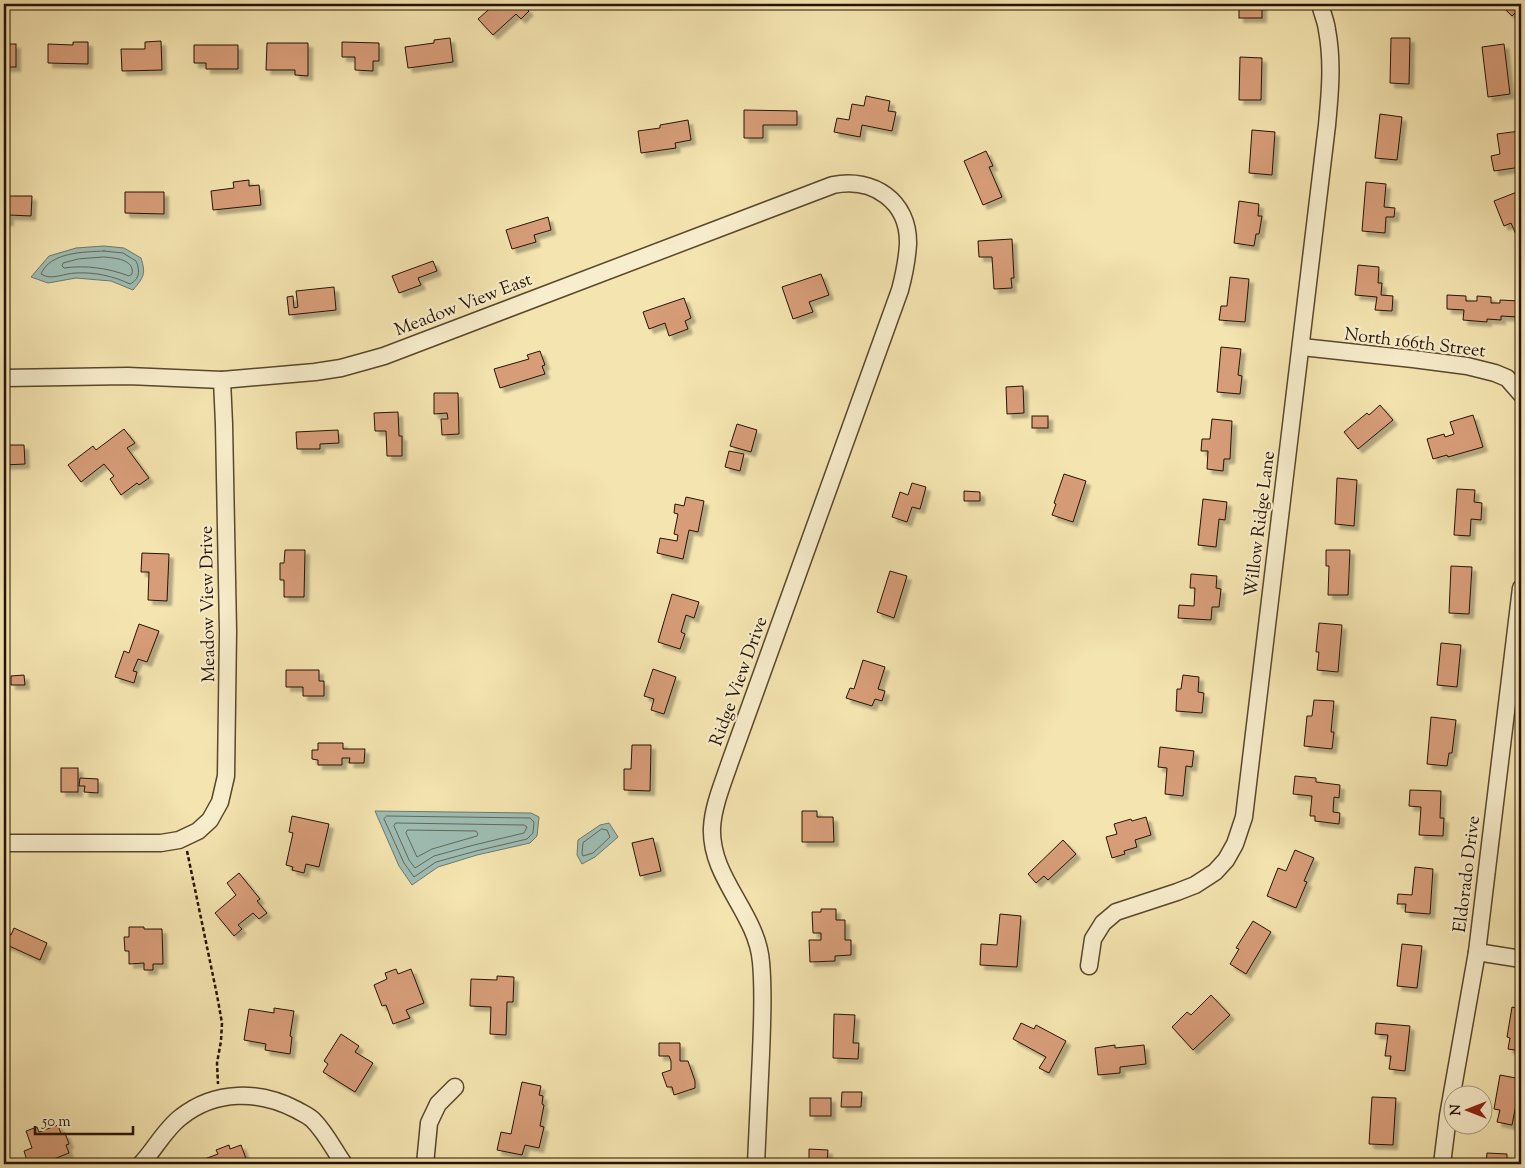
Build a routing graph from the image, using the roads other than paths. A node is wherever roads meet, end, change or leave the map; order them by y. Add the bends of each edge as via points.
1 (1320, 4) edge
2 (904, 220) joint
3 (1302, 347) junction
4 (4, 378) edge
5 (222, 380) junction
6 (1520, 389) edge
7 (1521, 588) edge
8 (4, 843) edge
9 (1477, 952) junction
10 (1521, 959) edge
11 (1089, 966) dead end
12 (455, 1087) dead end
13 (141, 1164) edge
14 (344, 1164) edge
15 (425, 1164) edge
16 (756, 1164) edge
17 (1442, 1164) edge

1 - 3 street, Willow Ridge Lane via 1330,59 1328,125
2 - 5 street, Meadow View East via 890,198 872,187 844,182 384,356 315,372
2 - 16 street, Ridge View Drive via 908,243 900,290 713,814 712,830 719,865 751,926 761,961 763,1018
3 - 6 street, North 166th Street via 1467,366 1507,378
3 - 11 street, Willow Ridge Lane via 1248,791 1235,844 1215,872 1195,885 1116,912 1092,939
4 - 5 street, Meadow View East via 128,376
5 - 8 street, Meadow View Drive via 228,631 227,756 223,792 215,811 198,831 161,844
7 - 9 street, Eldorado Drive
9 - 10 street
9 - 17 street, Eldorado Drive
12 - 15 street via 438,1104 429,1123
13 - 14 street via 180,1118 198,1106 235,1095 261,1096 312,1119

